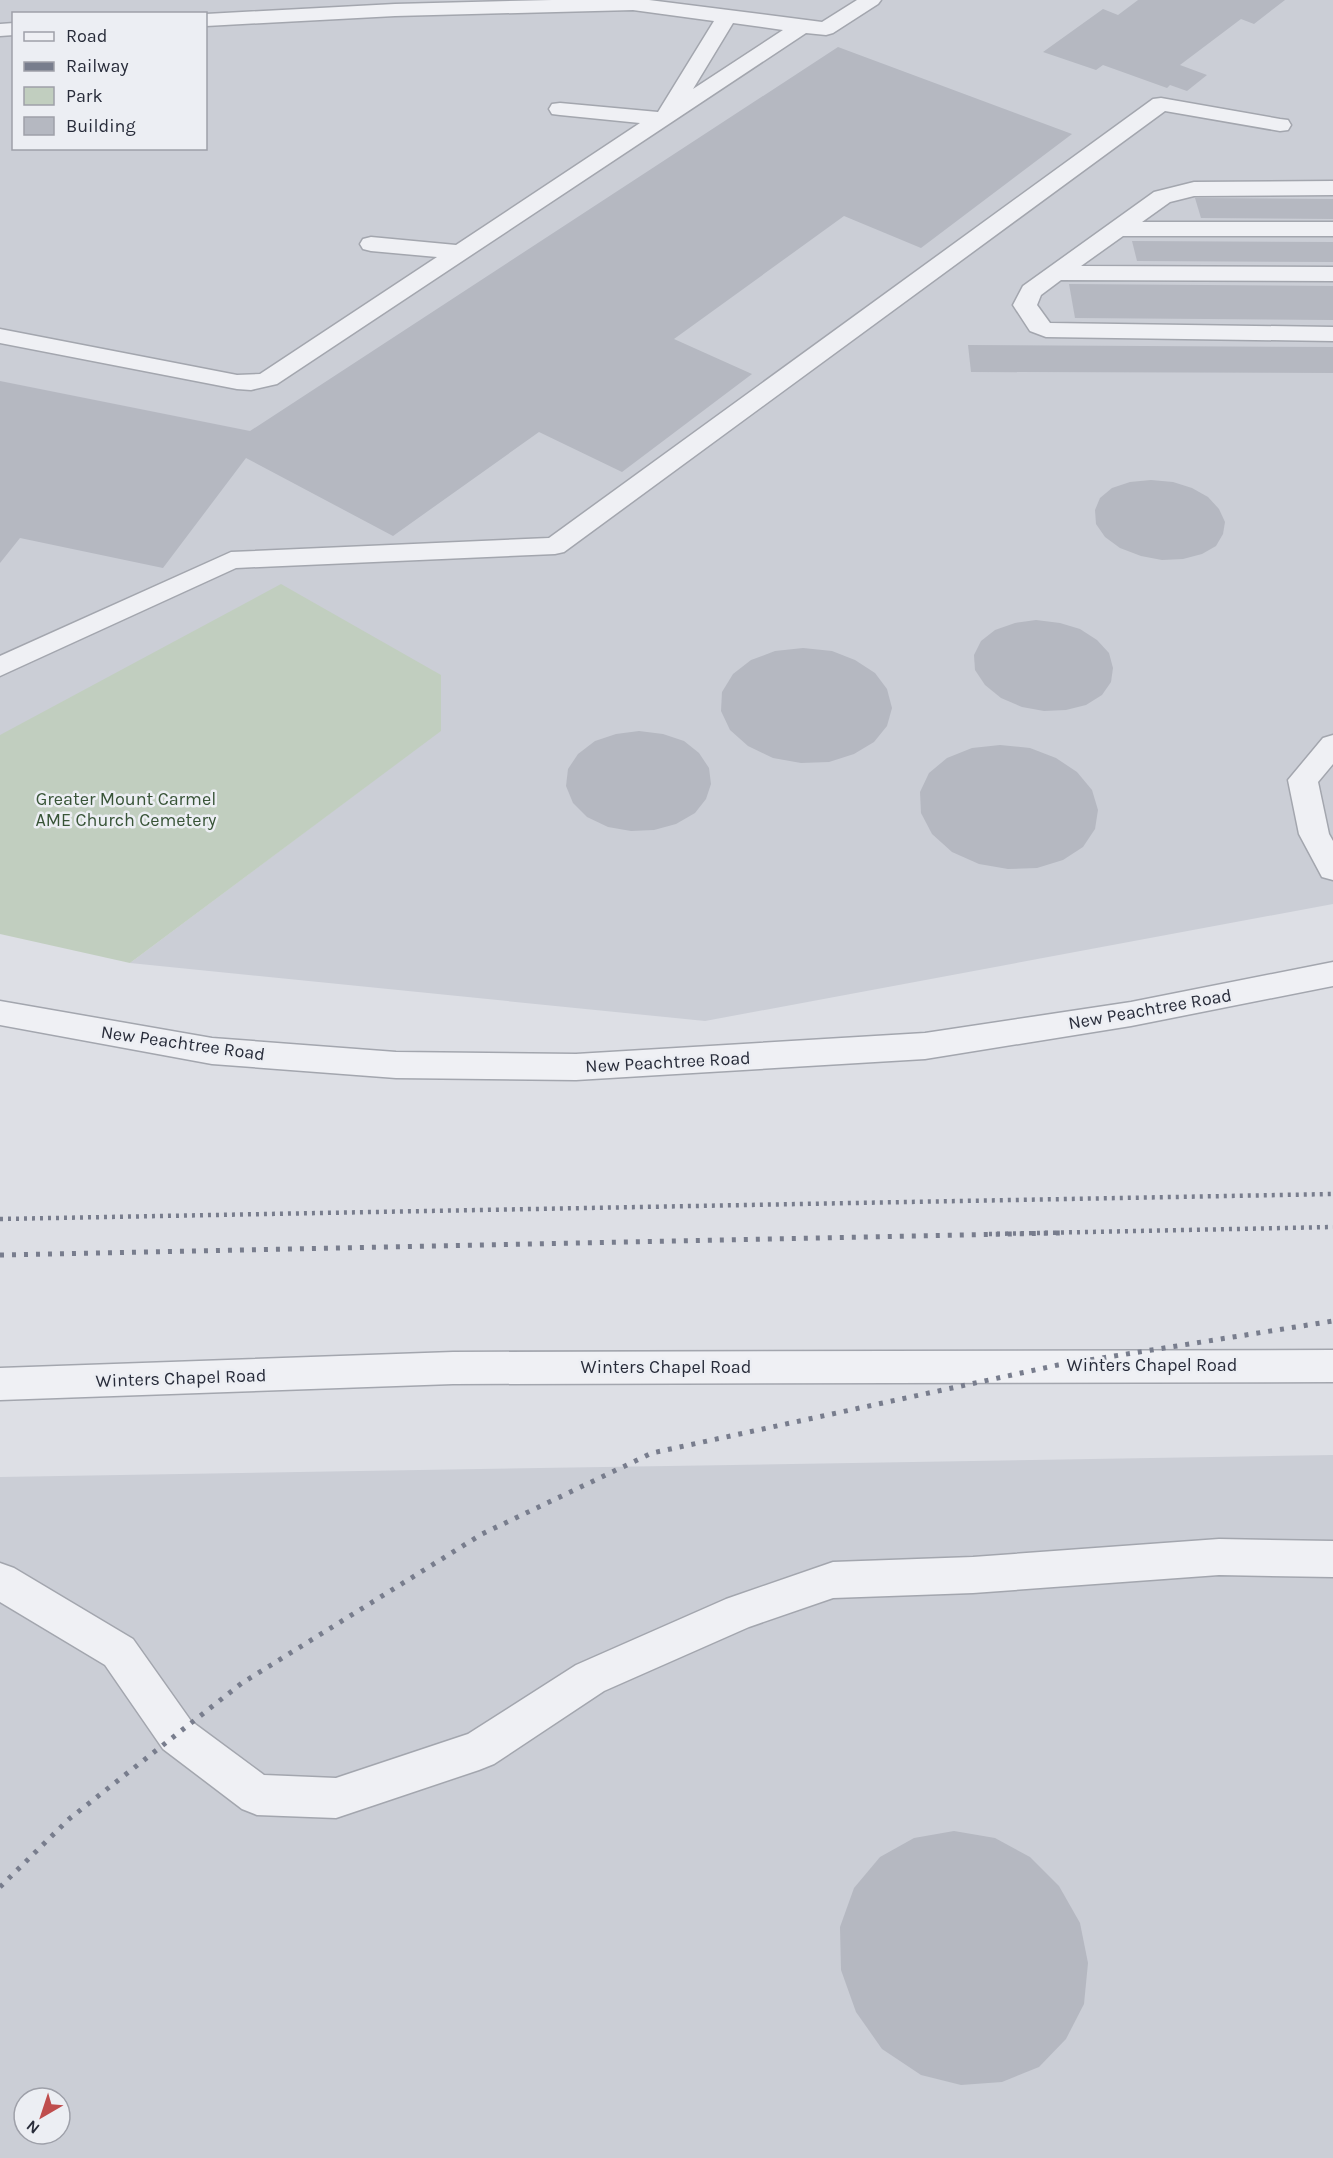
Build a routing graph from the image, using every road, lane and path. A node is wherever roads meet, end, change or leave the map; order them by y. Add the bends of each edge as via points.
1 (274, 0) edge
2 (872, 0) edge
3 (399, 5) edge
4 (726, 17) junction
5 (262, 18) junction
6 (207, 20) edge
7 (802, 26) junction
8 (560, 109) dead end
9 (664, 119) junction
10 (1280, 125) dead end
11 (1333, 188) edge
12 (1118, 229) junction
13 (1333, 229) edge
14 (370, 244) dead end
15 (462, 252) junction
16 (1057, 273) junction
17 (1333, 274) edge
18 (1333, 334) edge
19 (0, 336) edge
20 (0, 667) edge
21 (1333, 745) edge
22 (1333, 869) edge
23 (1333, 974) edge
24 (0, 1013) edge
25 (1333, 1366) edge
26 (0, 1384) edge
27 (1333, 1559) edge
28 (0, 1581) edge

1 - 5 street
2 - 7 street via 826,29
3 - 4 street via 633,4
3 - 5 street
4 - 7 street
4 - 9 street
5 - 6 street
7 - 9 street
8 - 9 street
9 - 15 street
10 - 20 street via 1161,104 555,546 231,560
11 - 12 street via 1194,189 1162,198
12 - 13 street
12 - 16 street
14 - 15 street
15 - 19 street via 284,370 251,383
16 - 17 street
16 - 18 street via 1031,291 1024,305 1038,326 1046,330
21 - 22 street via 1304,780 1314,834
23 - 24 street, New Peachtree Road via 1131,1014 925,1046 576,1067 396,1065 212,1051
25 - 26 street, Winters Chapel Road via 453,1368
27 - 28 street via 1219,1557 973,1575 833,1580 740,1612 590,1678 479,1750 336,1798 257,1795 177,1735 119,1652

